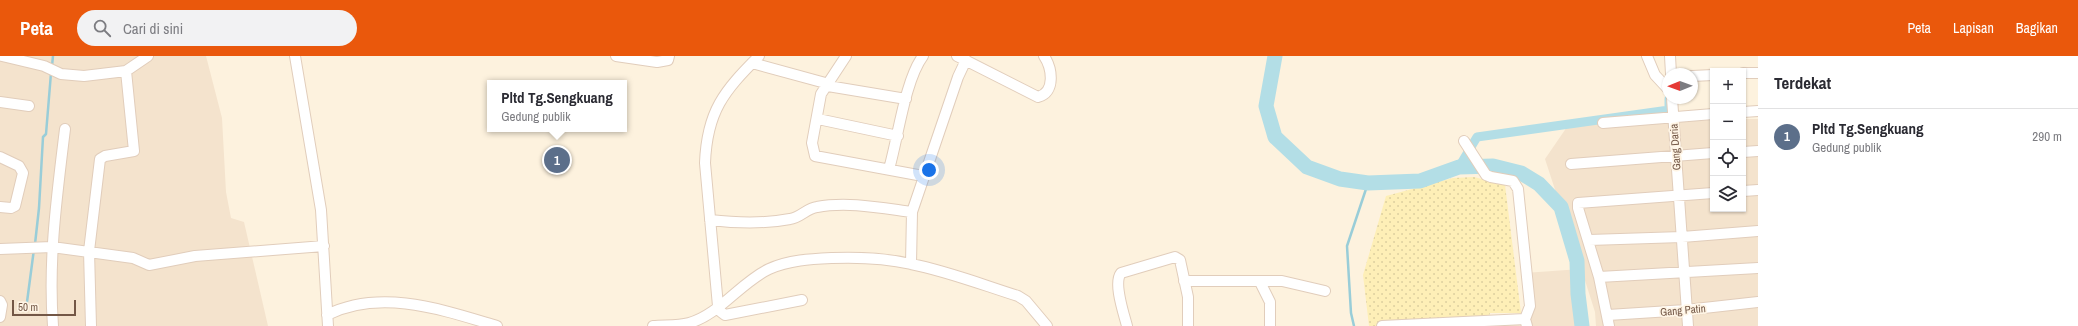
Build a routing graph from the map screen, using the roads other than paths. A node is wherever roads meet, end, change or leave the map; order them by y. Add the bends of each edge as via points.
1 (2, 56) edge
2 (148, 56) edge
3 (295, 56) edge
4 (616, 56) edge
5 (846, 56) edge
6 (923, 56) edge
7 (1044, 56) edge
8 (1647, 56) edge
9 (1670, 56) edge
10 (629, 57) edge
11 (668, 58) edge
12 (961, 58) edge
13 (756, 60) edge
14 (46, 63) edge
15 (1671, 68) edge
16 (126, 71) junction
17 (1758, 72) edge
18 (1746, 73) edge
19 (1710, 75) edge
20 (1698, 76) edge
21 (1662, 83) edge
22 (828, 85) junction
23 (906, 99) junction
24 (0, 102) edge
25 (1672, 104) edge
26 (29, 106) dead end
27 (1758, 111) edge
28 (1746, 112) edge
29 (1710, 114) edge
30 (1673, 117) junction
31 (818, 119) junction
32 (1603, 123) dead end
33 (65, 129) dead end
34 (898, 136) junction
35 (1464, 141) dead end
36 (1758, 151) edge
37 (1746, 152) edge
38 (1710, 153) edge
39 (1676, 155) junction
40 (0, 157) edge
41 (1570, 164) dead end
42 (889, 169) junction
43 (923, 176) junction
44 (1758, 190) edge
45 (1746, 191) edge
46 (1710, 193) edge
47 (1678, 195) junction
48 (0, 207) edge
49 (912, 212) junction
50 (710, 220) junction
51 (1758, 231) edge
52 (1682, 237) junction
53 (1589, 240) junction
54 (324, 246) junction
55 (52, 247) junction
56 (0, 250) edge
57 (89, 251) junction
58 (911, 264) junction
59 (1758, 268) edge
60 (1684, 273) junction
61 (1599, 277) junction
62 (1184, 281) junction
63 (1260, 282) junction
64 (1325, 291) dead end
65 (802, 300) dead end
66 (0, 301) edge
67 (1758, 302) edge
68 (718, 306) junction
69 (1686, 310) junction
70 (327, 315) junction
71 (1608, 315) junction
72 (0, 318) edge
73 (1526, 323) edge
74 (53, 326) edge
75 (91, 326) edge
76 (328, 326) edge
77 (497, 326) edge
78 (653, 326) edge
79 (1047, 326) edge
80 (1127, 326) edge
81 (1188, 326) edge
82 (1270, 326) edge
83 (1382, 326) edge
84 (1609, 326) edge
85 (1688, 326) edge

1 - 14 street
2 - 16 street
3 - 54 street via 321,210
4 - 10 street
5 - 22 street
6 - 23 street via 918,62
7 - 12 street via 1050,68 1050,87 1044,95 1038,97
8 - 21 street via 1650,68
9 - 15 street
10 - 11 street via 657,62
12 - 43 street via 958,77
13 - 22 street
13 - 50 street via 724,95 709,127 705,163
14 - 16 street via 61,74 84,76
16 - 57 street via 134,151 100,159
17 - 18 street
19 - 20 street
22 - 23 street
22 - 31 street via 821,94
23 - 34 street
24 - 26 street
25 - 30 street, Gang Daria
27 - 28 street
29 - 30 street
30 - 32 street
30 - 39 street, Gang Daria
31 - 34 street
31 - 42 street via 812,143 815,156
33 - 55 street
34 - 42 street
35 - 73 street via 1483,171 1491,177 1513,181 1518,189 1530,306
36 - 37 street
38 - 39 street
39 - 41 street
39 - 47 street, Gang Daria
40 - 48 street via 19,166 23,173 15,206
42 - 43 street
43 - 49 street
44 - 45 street
46 - 47 street
47 - 52 street, Gang Daria
47 - 53 street via 1580,202 1578,208
49 - 50 street via 834,205 816,207 790,219 735,223
49 - 58 street
50 - 68 street
51 - 52 street
52 - 53 street
52 - 60 street, Gang Daria
53 - 61 street
54 - 57 street via 195,256 148,265 133,258
54 - 70 street
55 - 56 street
55 - 57 street
55 - 74 street
57 - 75 street
58 - 68 street via 845,258 814,258 788,263 770,269 747,282
58 - 79 street via 1018,296 1026,300
59 - 60 street
60 - 61 street
60 - 69 street, Gang Daria
61 - 71 street
62 - 63 street
62 - 80 street via 1180,260 1175,257 1121,273 1117,285
62 - 81 street via 1188,297
63 - 64 street via 1297,283
63 - 82 street via 1270,302
65 - 68 street via 725,315
66 - 72 street
67 - 69 street, Gang Patin
68 - 78 street via 689,323
69 - 71 street, Gang Patin
69 - 85 street, Gang Daria
70 - 76 street
70 - 77 street via 357,306 406,303 431,307
71 - 84 street
73 - 83 street

